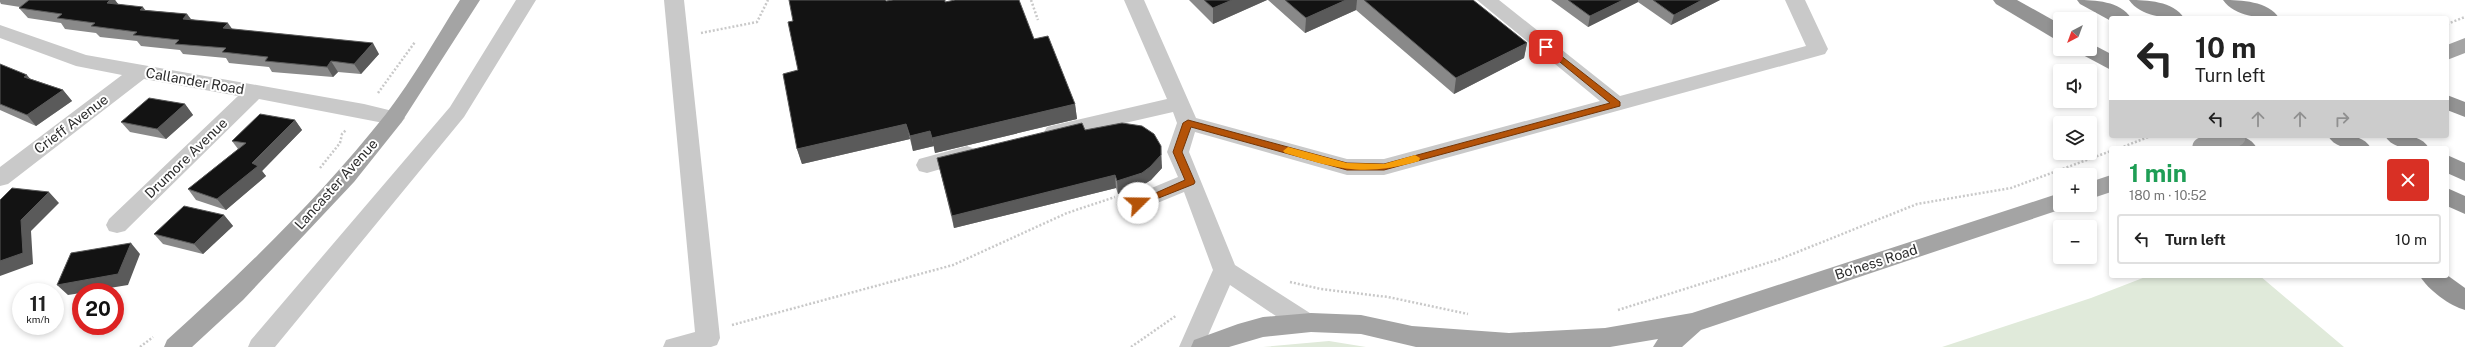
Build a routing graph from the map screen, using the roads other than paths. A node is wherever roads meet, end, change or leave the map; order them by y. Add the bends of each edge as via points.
1 (470, 0) edge
2 (526, 0) edge
3 (674, 0) edge
4 (1134, 0) edge
5 (1488, 0) edge
6 (1794, 0) edge
7 (2003, 0) edge
8 (2087, 0) edge
9 (2139, 0) edge
10 (2233, 0) edge
11 (2117, 16) edge
12 (2170, 16) edge
13 (2265, 16) edge
14 (2053, 29) edge
15 (0, 31) edge
16 (2465, 45) edge
17 (2449, 52) edge
18 (2097, 54) edge
19 (2109, 62) edge
20 (141, 71) junction
21 (255, 91) junction
22 (1179, 103) junction
23 (2449, 103) edge
24 (1617, 104) junction
25 (2465, 110) edge
26 (394, 118) junction
27 (1188, 123) junction
28 (1034, 137) edge
29 (2230, 138) edge
30 (2232, 138) edge
31 (2342, 138) edge
32 (2400, 138) edge
33 (2208, 146) edge
34 (2243, 146) edge
35 (2356, 146) edge
36 (2414, 146) edge
37 (988, 149) edge
38 (927, 165) dead end
39 (2449, 165) edge
40 (2465, 173) edge
41 (0, 178) edge
42 (1190, 182) junction
43 (2449, 197) edge
44 (1128, 200) road end
45 (2053, 203) edge
46 (2465, 206) edge
47 (117, 225) dead end
48 (1225, 270) junction
49 (2435, 278) edge
50 (2465, 301) edge
51 (1304, 322) junction
52 (1692, 323) junction
53 (1413, 335) junction
54 (176, 347) edge
55 (260, 347) edge
56 (675, 347) edge
57 (1191, 347) edge
58 (1202, 347) edge
59 (1439, 347) edge
60 (1665, 347) edge

1 - 26 main road, Lancaster Avenue
2 - 55 street via 457,112
3 - 56 street via 708,338
4 - 22 street
5 - 24 street
6 - 24 street via 1818,49
7 - 14 highway
8 - 11 highway
9 - 12 highway
10 - 13 highway
15 - 20 street, Callander Road via 83,61
16 - 17 main road
18 - 19 highway
20 - 21 street, Callander Road
20 - 41 street, Crieff Avenue
21 - 26 street, Callander Road
21 - 47 street, Drumore Avenue
22 - 27 street
22 - 28 street
23 - 25 highway
24 - 27 street via 1384,167 1347,167
26 - 54 main road, Lancaster Avenue via 346,176 235,293
27 - 42 street via 1178,152
29 - 33 main road, bridge
30 - 34 highway
31 - 35 highway
32 - 36 highway
37 - 38 street
39 - 40 highway
42 - 44 street
42 - 48 street via 1205,214
43 - 46 highway
45 - 52 main road, Bo'ness Road
48 - 51 street
48 - 57 street
49 - 50 highway
51 - 53 main road via 1359,324
51 - 58 main road via 1244,331
52 - 53 main road, Bo'ness Road via 1606,338 1516,343
52 - 60 main road, Bo'ness Road
53 - 59 main road

